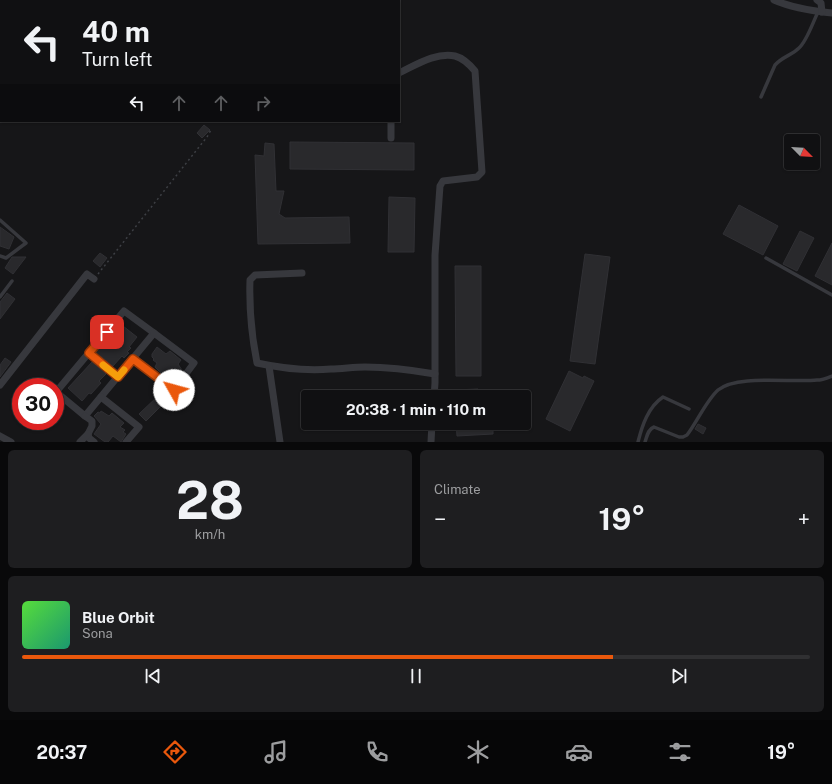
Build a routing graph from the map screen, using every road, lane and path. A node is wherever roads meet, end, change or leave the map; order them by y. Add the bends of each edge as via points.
1 (774, 0) edge
2 (817, 0) edge
3 (820, 12) junction
4 (832, 13) edge
5 (400, 73) edge
6 (761, 98) dead end
7 (392, 122) edge
8 (211, 130) dead end
9 (391, 138) dead end
10 (0, 220) edge
11 (0, 256) edge
12 (766, 258) dead end
13 (302, 273) dead end
14 (94, 279) joint
15 (12, 281) dead end
16 (832, 295) edge
17 (0, 296) edge
18 (154, 333) junction
19 (89, 353) junction
20 (133, 359) junction
21 (269, 366) junction
22 (435, 374) junction
23 (832, 376) edge
24 (118, 377) junction
25 (0, 386) edge
26 (434, 390) edge
27 (101, 397) junction
28 (689, 409) dead end
29 (85, 416) junction
30 (432, 430) edge
31 (88, 434) junction
32 (2, 439) edge
33 (11, 442) edge
34 (80, 442) edge
35 (94, 442) edge
36 (126, 442) edge
37 (280, 442) edge
38 (431, 442) edge
39 (638, 442) edge
40 (645, 442) edge

1 - 3 street
2 - 3 street via 821,3
3 - 4 street
3 - 6 lane via 798,49 775,65
5 - 22 street via 436,56 455,56 475,70 482,172 477,177 443,181 440,186 435,255
7 - 9 street
8 - 14 path
10 - 11 lane via 26,243 6,258
12 - 16 lane
13 - 21 street via 255,275 250,280 251,334 257,363
14 - 25 street via 87,274
15 - 17 lane
18 - 19 street via 124,312
18 - 20 street
18 - 20 street via 194,363 174,390
19 - 24 street
19 - 29 street via 56,392
20 - 24 street
21 - 22 street via 329,370 389,368
21 - 37 street
22 - 26 street
23 - 40 lane via 818,380 760,380 730,384 722,387 713,396 687,435 679,437 654,427 649,431
24 - 27 street
27 - 29 street
27 - 36 street via 138,427
28 - 39 lane via 663,398 656,401 643,423
29 - 31 street via 92,421
30 - 38 street
31 - 34 street
31 - 35 street
32 - 33 street

